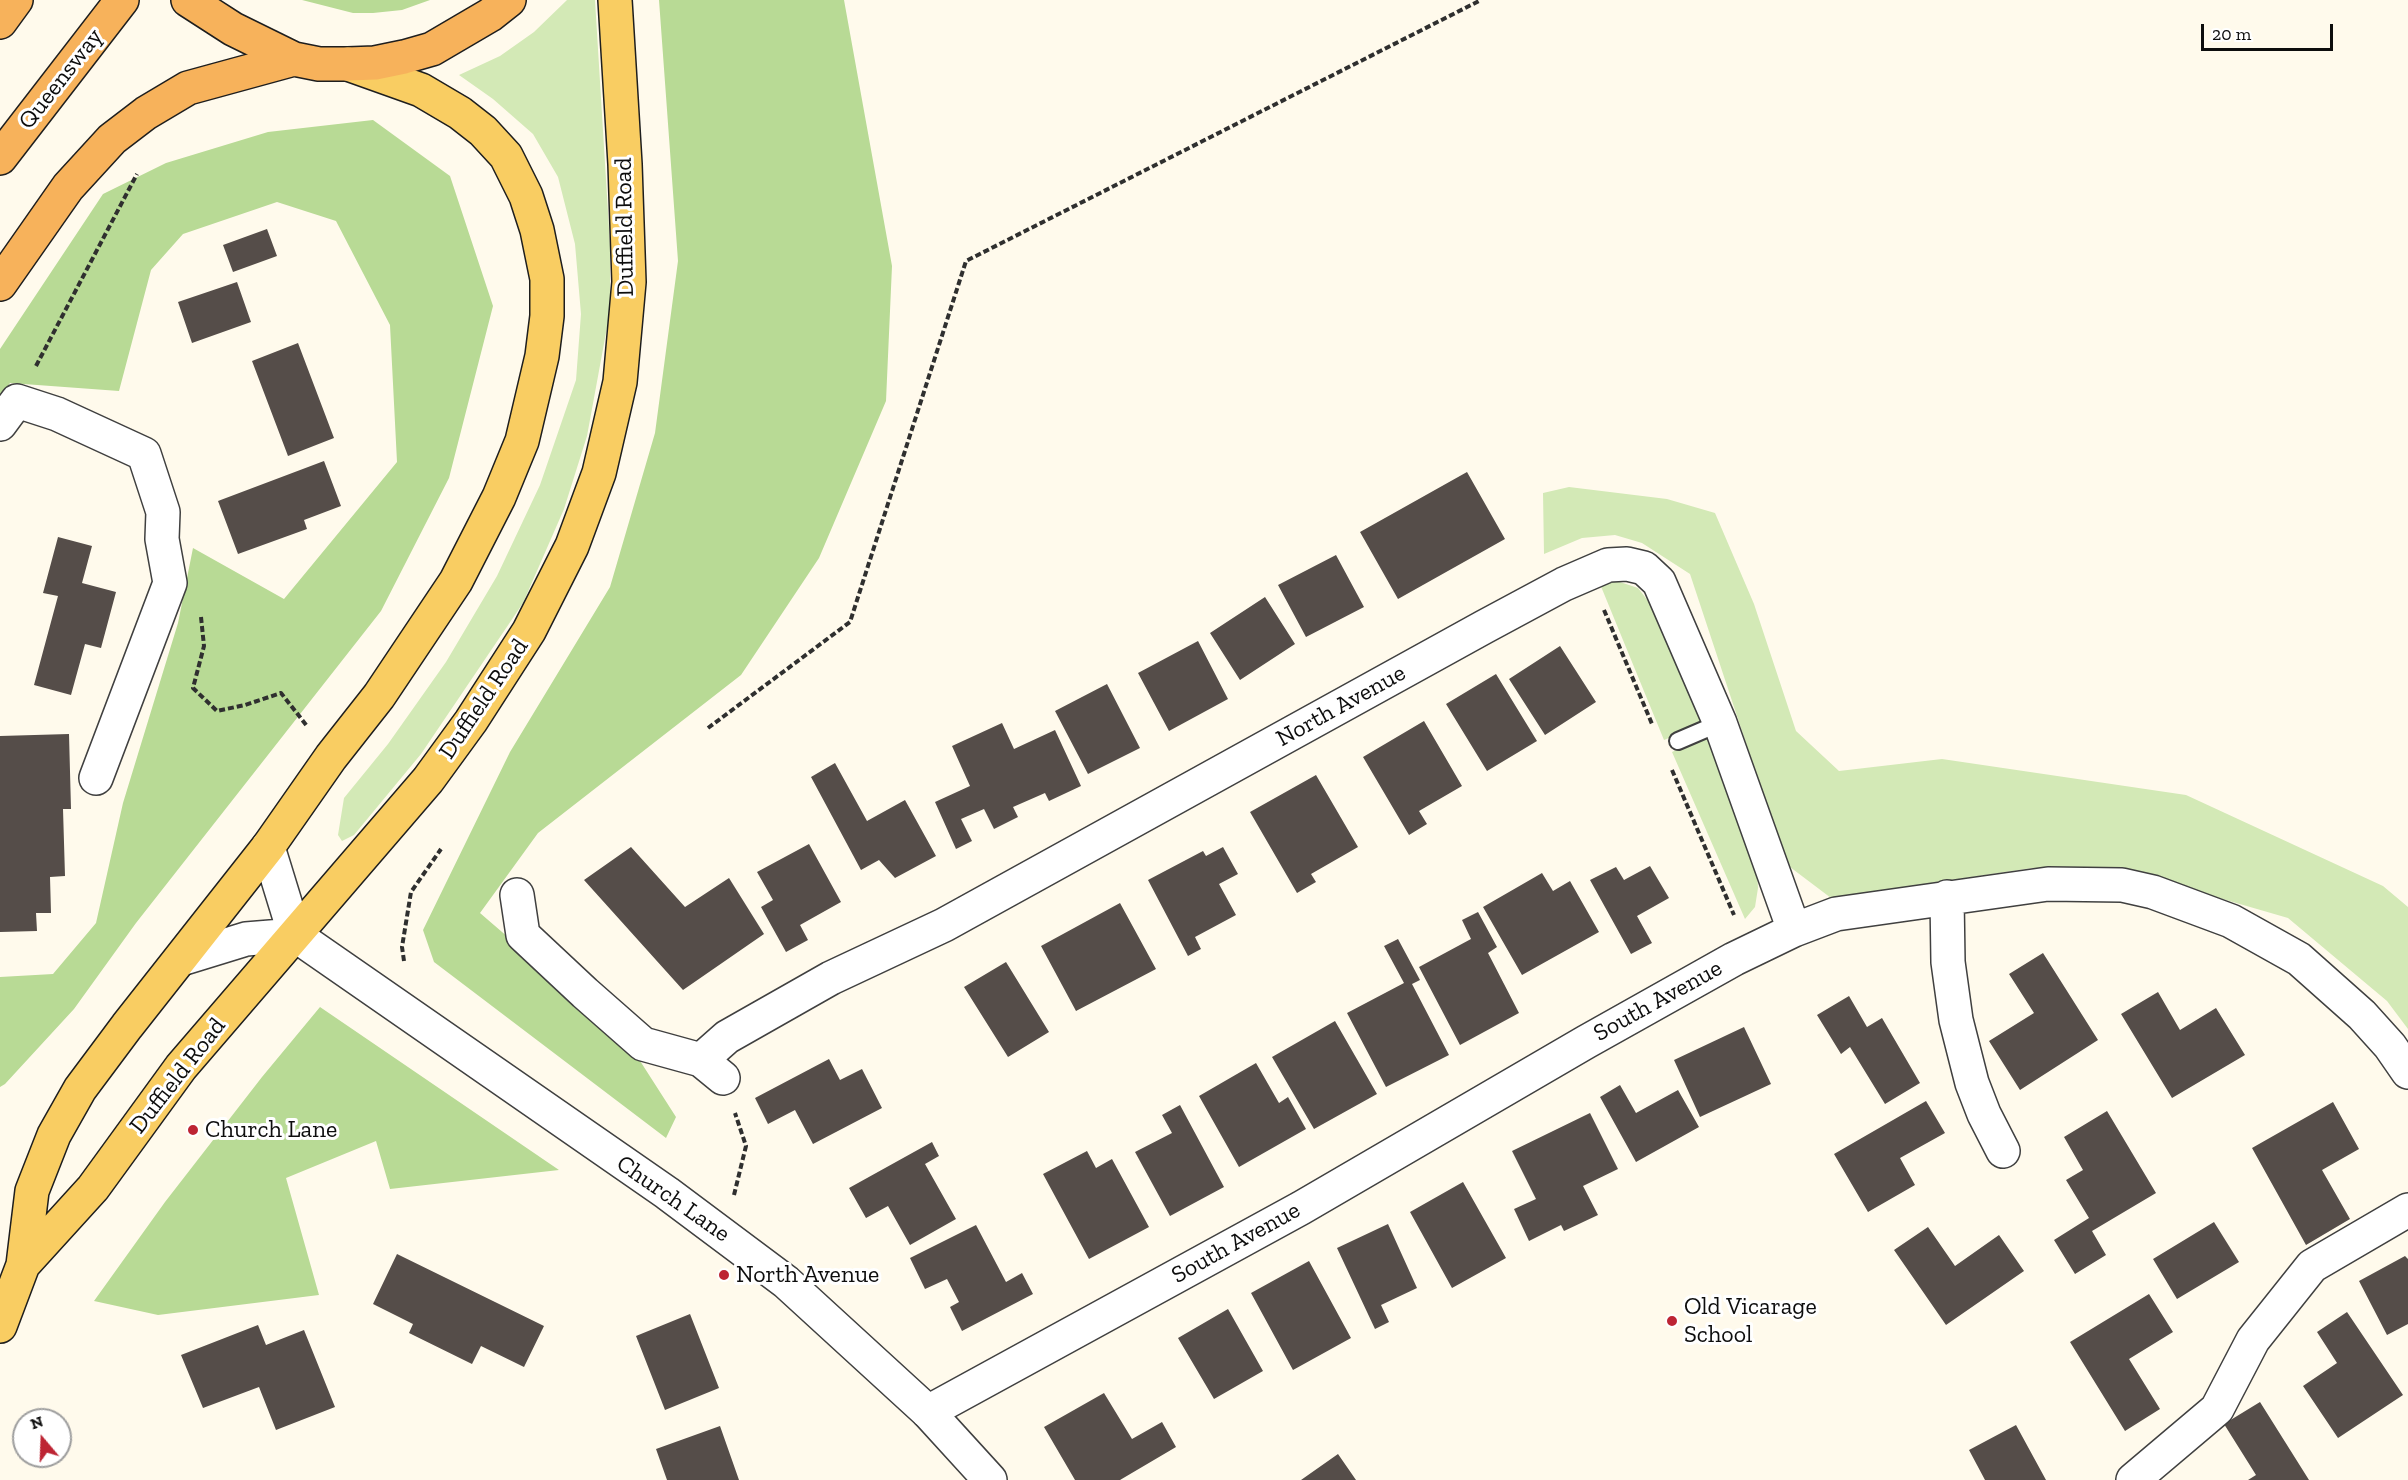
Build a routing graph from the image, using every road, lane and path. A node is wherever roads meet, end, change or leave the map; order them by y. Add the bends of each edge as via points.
1 (16, 0) edge
2 (122, 0) edge
3 (188, 0) edge
4 (509, 0) edge
5 (615, 0) edge
6 (1481, 0) edge
7 (0, 22) edge
8 (294, 59) junction
9 (348, 64) junction
10 (0, 158) edge
11 (138, 172) dead end
12 (0, 284) edge
13 (9, 413) edge
14 (201, 612) dead end
15 (1720, 723) junction
16 (708, 728) dead end
17 (311, 732) dead end
18 (1678, 741) dead end
19 (96, 778) dead end
20 (268, 847) junction
21 (441, 849) dead end
22 (517, 895) dead end
23 (1947, 897) junction
24 (1794, 930) junction
25 (295, 935) junction
26 (181, 959) junction
27 (413, 1017) junction
28 (712, 1069) junction
29 (2408, 1072) edge
30 (2003, 1151) dead end
31 (2408, 1210) edge
32 (723, 1233) junction
33 (13, 1274) edge
34 (0, 1326) edge
35 (928, 1412) junction
36 (990, 1480) edge
37 (2133, 1480) edge

1 - 7 highway
2 - 10 highway, Queensway
3 - 8 highway via 233,29
4 - 9 highway via 432,49 375,63
5 - 25 main road, Duffield Road via 629,282 620,382 588,506 529,631 471,722 428,780
6 - 16 path via 966,261 850,622
8 - 9 highway
8 - 12 highway via 188,88 112,139 68,187
9 - 20 main road, Duffield Road via 421,90 460,113 506,156 537,230 546,279 547,316 522,441 456,581 379,696
11 - 13 path
13 - 19 street via 57,414 144,454 163,512 162,539 170,583
14 - 17 path via 204,646 193,688 217,711 281,693
15 - 18 lane
15 - 24 street, North Avenue
15 - 28 street, North Avenue via 1659,582 1644,568 1608,565 1484,627 944,926 831,978 727,1037
20 - 25 street
20 - 26 main road, Duffield Road
21 - 27 path via 411,892 402,946
22 - 28 street via 523,935 585,993 644,1044
23 - 24 street, South Avenue via 1836,914
23 - 29 street, South Avenue via 2086,883 2122,885 2193,905 2299,959 2362,1015
23 - 30 street via 1948,962 1956,1020 1972,1083
24 - 35 street, South Avenue via 1734,959 1301,1208
25 - 26 street via 246,939
25 - 27 street, Church Lane
25 - 33 main road, Duffield Road via 181,1067 93,1188
26 - 33 main road, Duffield Road via 80,1089 54,1136 32,1191
27 - 32 street, Church Lane
28 - 32 path via 746,1146
31 - 37 street via 2312,1266 2253,1340 2217,1409
32 - 35 street, Church Lane via 786,1282
33 - 34 main road, Duffield Road
35 - 36 street, Church Lane

